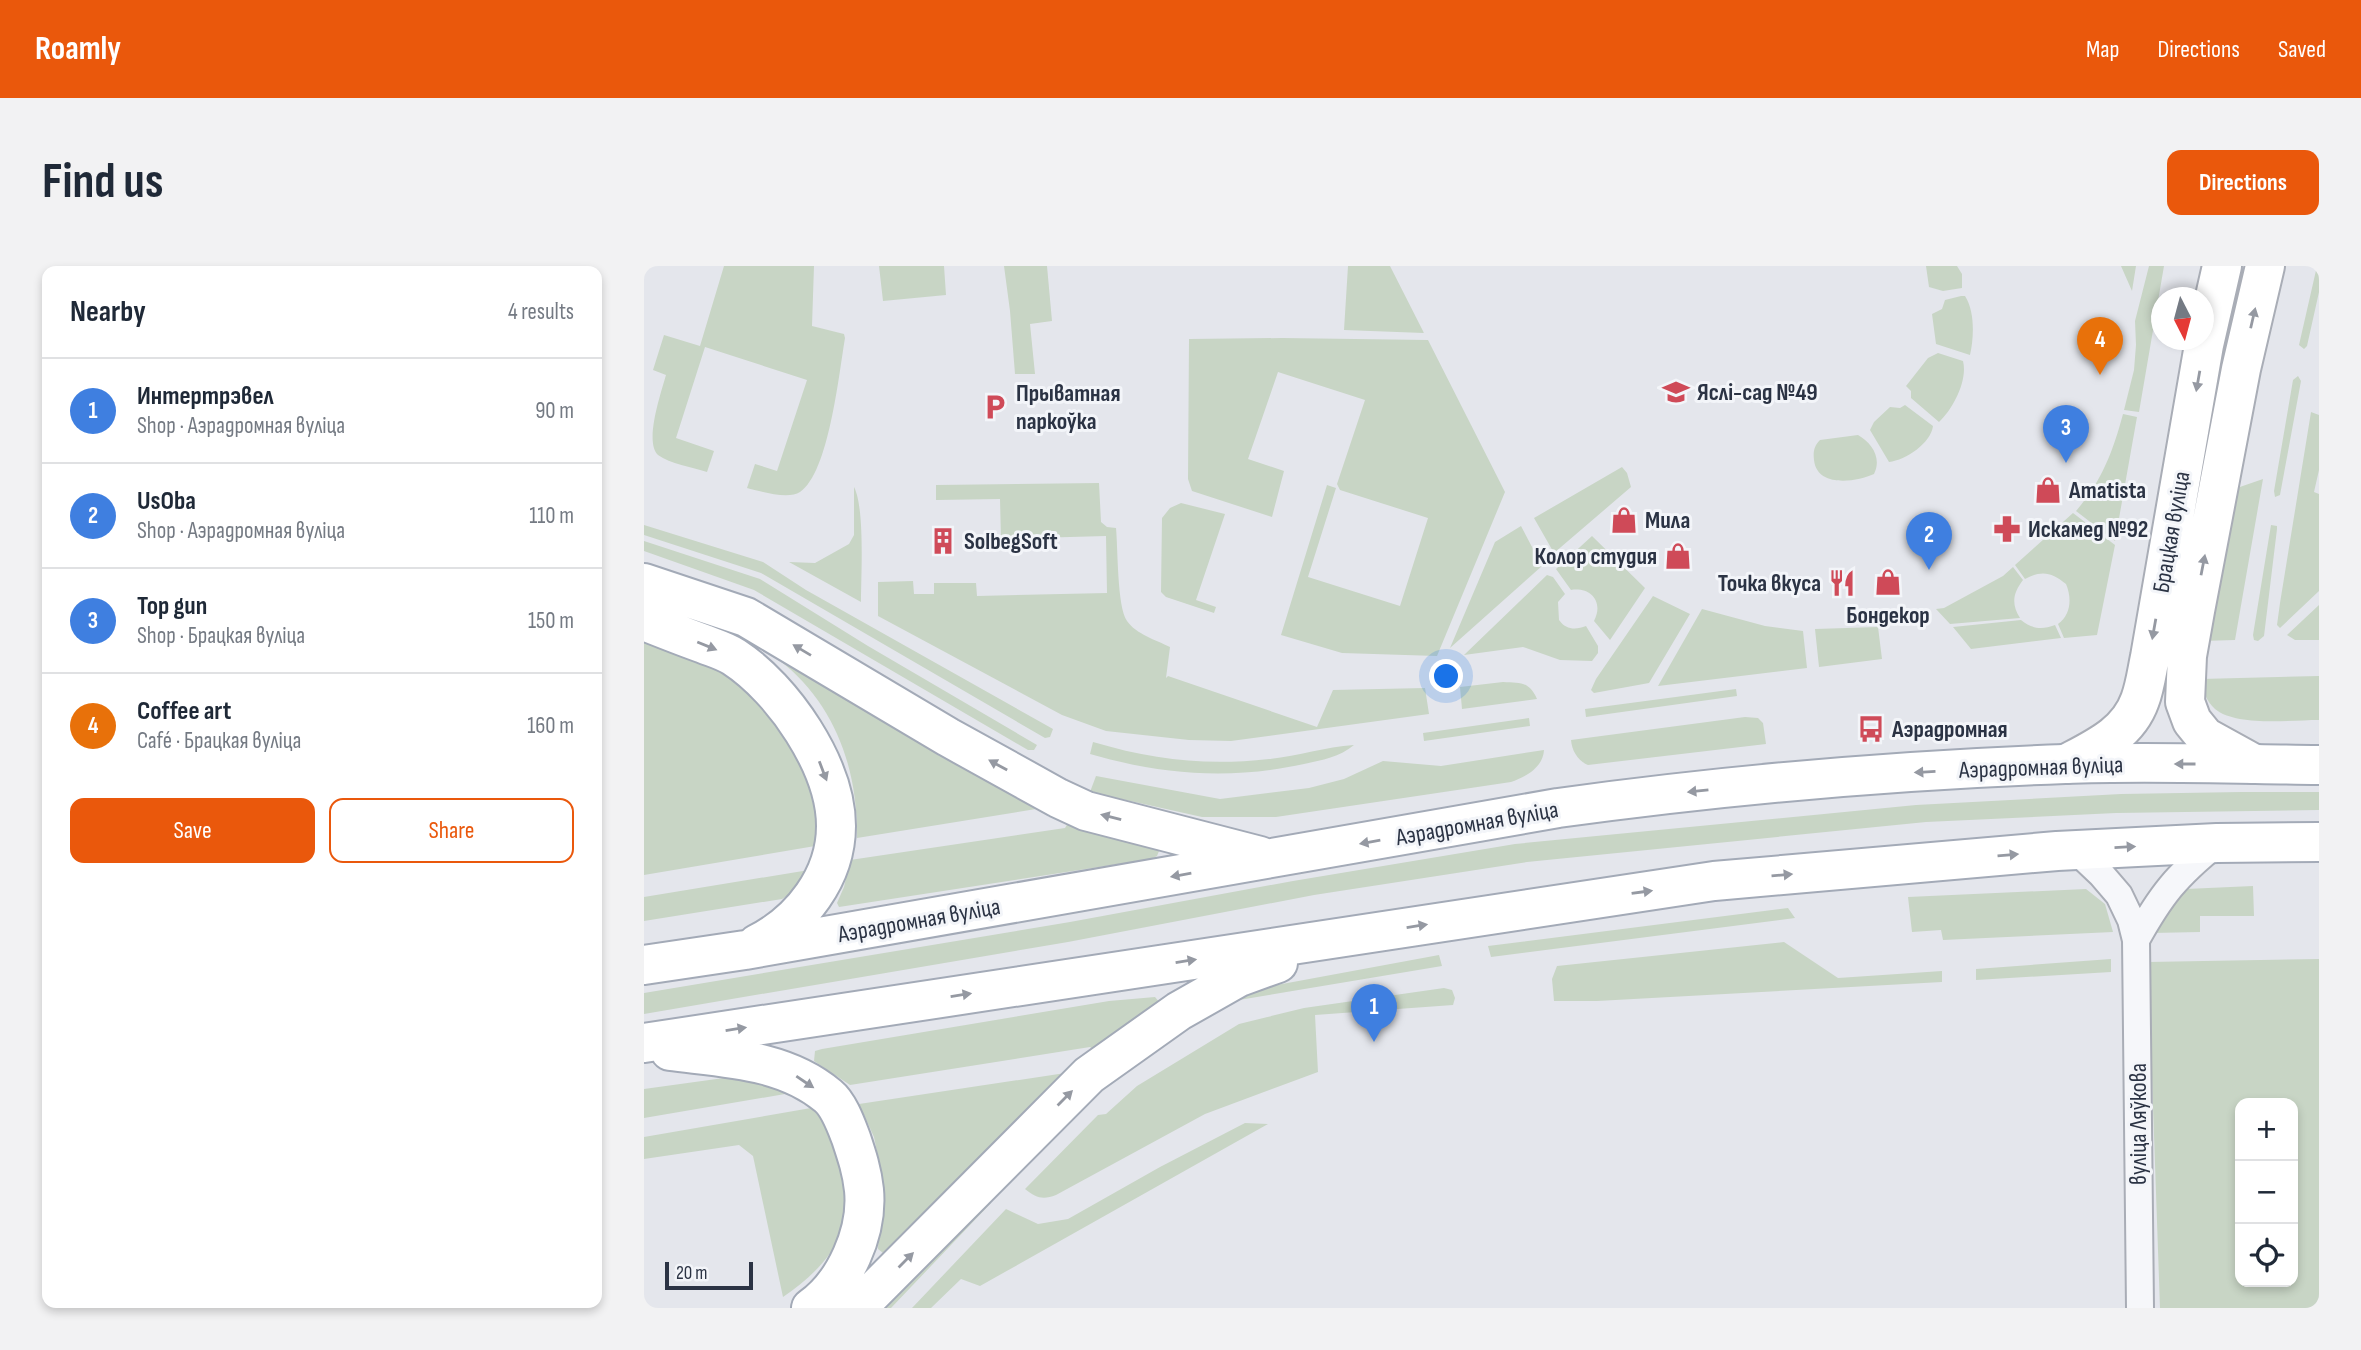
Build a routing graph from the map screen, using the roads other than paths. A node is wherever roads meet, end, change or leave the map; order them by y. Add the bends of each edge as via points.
1 (2222, 266) edge
2 (2265, 266) edge
3 (644, 583) edge
4 (644, 621) edge
5 (2066, 764) junction
6 (2253, 764) junction
7 (2319, 765) edge
8 (2319, 842) edge
9 (2217, 843) junction
10 (2057, 850) junction
11 (1272, 859) junction
12 (1349, 937) junction
13 (2136, 940) junction
14 (745, 950) junction
15 (644, 953) edge
16 (691, 956) junction
17 (644, 965) edge
18 (644, 1043) edge
19 (644, 1048) edge
20 (811, 1308) edge
21 (858, 1308) edge
22 (2140, 1308) edge

1 -> 5 main road, Брацкая вуліца via 2140,701 2129,721 2109,741
6 -> 2 main road, Брацкая вуліца via 2205,737 2185,702 2194,611
11 -> 3 main road via 1086,811 947,737 746,617
4 -> 14 main road via 732,656 766,683 811,743 831,794 836,825 833,853 813,898 773,936
6 -> 5 main road, Аэрадромная вуліца
5 -> 11 main road, Аэрадромная вуліца via 1874,775 1617,800
6 - 7 main road, Аэрадромная вуліца
8 - 9 main road
10 -> 9 main road
9 - 13 street via 2186,867 2162,895
12 -> 10 main road via 1714,881
10 - 13 street, вуліца Ляўкова via 2082,856 2101,874 2119,895
11 -> 14 main road, Аэрадромная вуліца
18 -> 12 main road
21 -> 12 main road via 1089,1075 1179,1011 1239,977
13 - 22 street, вуліца Ляўкова
14 - 16 main road, Аэрадромная вуліца
15 - 16 main road
16 - 17 main road, Аэрадромная вуліца
19 -> 20 main road via 755,1062 790,1072 830,1097 861,1166 864,1203 856,1247 835,1284

